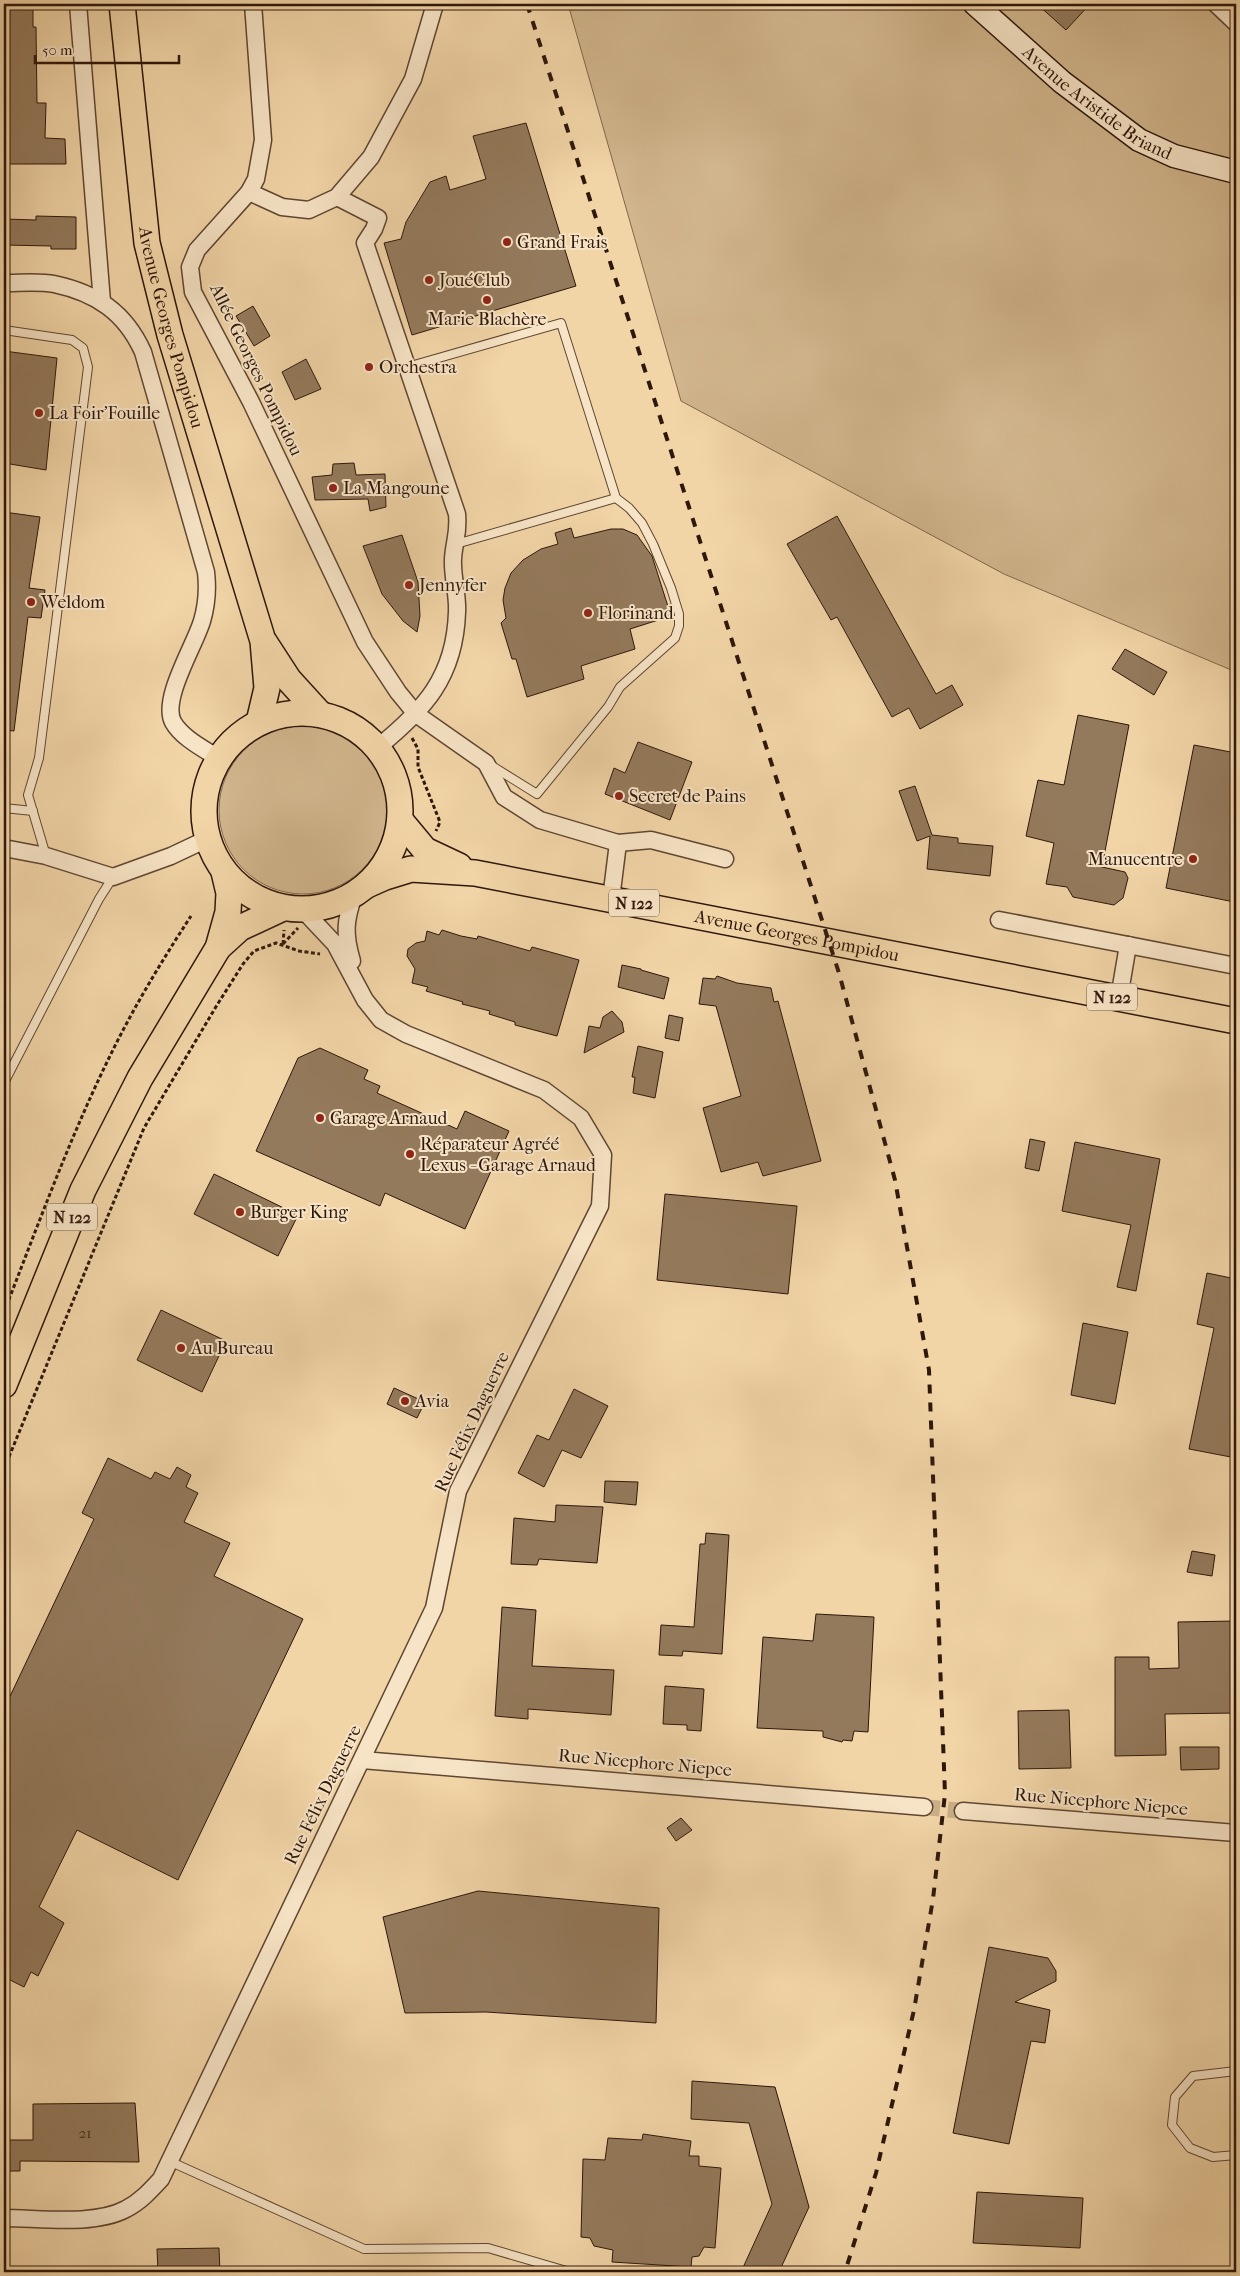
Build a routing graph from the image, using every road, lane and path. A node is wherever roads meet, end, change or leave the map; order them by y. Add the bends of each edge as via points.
1 (78, 4) edge
2 (122, 4) edge
3 (253, 4) edge
4 (434, 4) edge
5 (975, 4) edge
6 (1216, 4) edge
7 (1236, 23) edge
8 (1236, 172) edge
9 (249, 192) junction
10 (337, 197) junction
11 (4, 283) edge
12 (102, 302) junction
13 (4, 330) edge
14 (406, 367) junction
15 (616, 498) junction
16 (456, 544) junction
17 (263, 641) junction
18 (320, 714) junction
19 (416, 714) junction
20 (260, 722) junction
21 (377, 748) junction
22 (218, 758) junction
23 (486, 763) junction
24 (4, 808) edge
25 (32, 811) junction
26 (400, 820) junction
27 (207, 839) junction
28 (618, 843) junction
29 (4, 848) edge
30 (46, 856) junction
31 (724, 859) dead end
32 (224, 872) junction
33 (475, 872) junction
34 (113, 877) junction
35 (360, 890) junction
36 (612, 899) junction
37 (293, 909) junction
38 (191, 916) dead end
39 (999, 920) dead end
40 (283, 944) dead end
41 (1128, 945) junction
42 (218, 948) junction
43 (1236, 966) edge
44 (360, 989) junction
45 (1119, 998) junction
46 (1236, 1021) edge
47 (4, 1083) edge
48 (4, 1312) edge
49 (4, 1385) edge
50 (4, 1470) edge
51 (362, 1760) junction
52 (924, 1807) tunnel mouth
53 (963, 1811) tunnel mouth
54 (1236, 1833) edge
55 (1236, 2072) edge
56 (1236, 2156) edge
57 (169, 2161) junction
58 (4, 2218) edge
59 (570, 2272) edge

1 - 12 street
2 - 17 main road, Avenue Georges Pompidou via 147,243 170,335
3 - 9 street, Allée Georges Pompidou via 263,140 256,179
4 - 10 street via 413,79 371,157
5 - 8 main road, Avenue Aristide Briand via 1062,82 1139,140 1174,156
6 - 7 street
9 - 10 street via 282,207 309,210
9 - 19 street, Allée Georges Pompidou via 197,250 190,266 193,292 251,402 365,642
10 - 14 street via 378,218 364,243
11 - 12 street via 54,284
12 - 22 street via 134,332 143,352 206,572 208,595 202,621 171,704 172,718 186,736
13 - 25 lane via 72,340 83,348 88,367 39,758 28,794
14 - 15 lane via 561,323
14 - 16 street via 456,514 459,530
15 - 16 lane
15 - 23 lane via 642,523 662,561 678,614 680,626 675,638 620,687 608,707 537,794
16 - 19 street via 453,559 457,613 453,644 445,673 427,703
17 - 18 main road via 289,680
17 - 20 main road via 267,688
18 - 20 main road via 289,713
18 - 21 main road via 342,721
19 - 21 street
19 - 23 street, Allée Georges Pompidou
20 - 22 main road via 236,737
21 - 26 main road via 391,770 399,794
22 - 27 main road via 207,784 203,812
23 - 28 street via 504,797 540,820
24 - 25 lane
25 - 30 lane
26 - 33 main road, Avenue Georges Pompidou via 425,850
26 - 35 main road via 390,856 380,872
27 - 32 main road
27 - 34 street
28 - 31 street via 651,840
28 - 36 street
29 - 30 street
30 - 34 street
32 - 37 main road via 250,895
32 - 42 main road, N 122 via 228,912
33 - 35 main road, Avenue Georges Pompidou / N 122 via 411,869 385,877
33 - 36 main road, Avenue Georges Pompidou / N 122
34 - 47 lane
35 - 37 main road, Avenue Georges Pompidou via 335,904
35 - 44 street, Rue Félix Daguerre via 347,914 345,933
36 - 45 main road, Avenue Georges Pompidou / N 122
37 - 42 main road, N 122 via 240,928
37 - 44 street, Rue Félix Daguerre via 335,944
38 - 48 path via 133,1011 108,1060 78,1125
39 - 41 street
40 - 50 path via 260,948 246,960 144,1128
41 - 43 street
41 - 45 street
42 - 49 main road, N 122 via 140,1078 92,1173
44 - 51 street, Rue Félix Daguerre via 372,1010 391,1026 544,1090 581,1118 603,1155 600,1206 458,1491 434,1608
45 - 46 main road, Avenue Georges Pompidou / N 122
51 - 52 street, Rue Nicephore Niepce
51 - 57 street, Rue Félix Daguerre
53 - 54 street, Rue Nicephore Niepce
55 - 56 lane via 1193,2076 1175,2097 1172,2125 1190,2148 1213,2156
57 - 58 street, Rue Félix Daguerre via 161,2179 145,2197 106,2217
57 - 59 lane via 364,2249 488,2248

